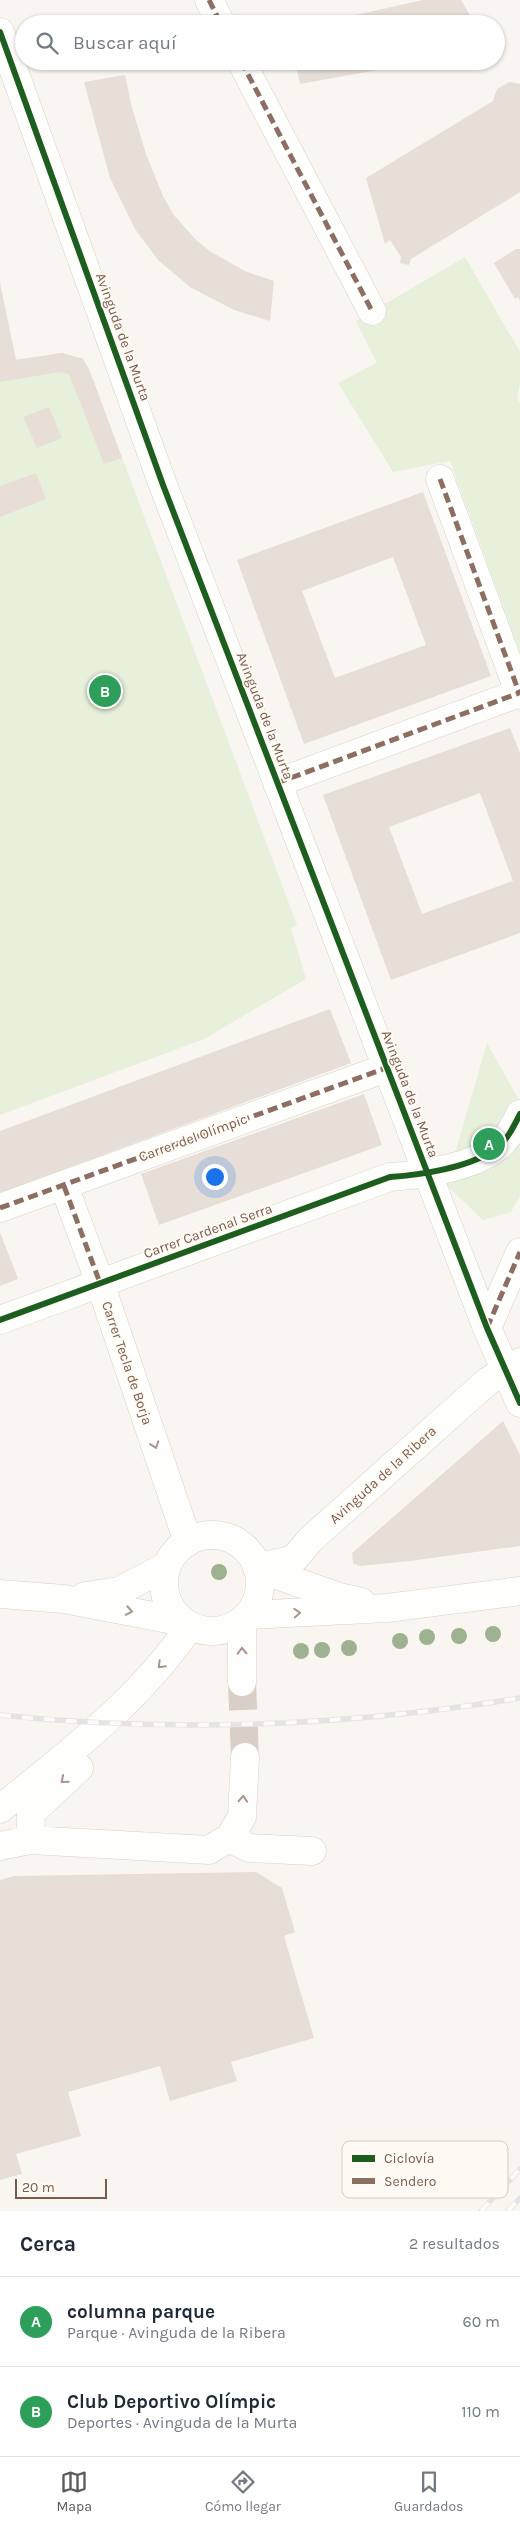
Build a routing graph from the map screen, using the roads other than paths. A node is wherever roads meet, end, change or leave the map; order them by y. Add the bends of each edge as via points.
1 (209, 0) edge
2 (216, 15) edge
3 (0, 32) edge
4 (246, 70) edge
5 (372, 311) dead end
6 (440, 479) dead end
7 (520, 694) edge
8 (277, 783) junction
9 (386, 1068) junction
10 (520, 1114) edge
11 (427, 1174) junction
12 (64, 1186) junction
13 (0, 1208) edge
14 (520, 1252) edge
15 (100, 1283) junction
16 (0, 1320) edge
17 (487, 1328) junction
18 (512, 1366) edge
19 (520, 1402) edge
20 (188, 1542) junction
21 (167, 1566) junction
22 (257, 1568) junction
23 (520, 1591) edge
24 (0, 1594) edge
25 (64, 1599) junction
26 (387, 1608) junction
27 (245, 1618) junction
28 (187, 1624) junction
29 (242, 1682) tunnel mouth
30 (85, 1741) junction
31 (245, 1757) tunnel mouth
32 (0, 1809) edge
33 (229, 1838) junction
34 (30, 1840) junction
35 (0, 1846) edge
36 (312, 1851) dead end

1 - 2 street
3 - 8 street, Avinguda de la Murta via 160,476
4 - 5 street
6 - 7 street
7 - 8 street
8 - 9 street, Avinguda de la Murta
9 - 11 street, Avinguda de la Murta
9 - 12 street, Carrer del Olímpic
10 - 11 street via 509,1135 492,1151
11 - 15 street, Carrer Cardenal Serra via 390,1177
11 - 17 street, Avinguda de la Murta
12 - 13 street, Carrer del Olímpic
12 - 15 street, Carrer Tecla de Borja
14 - 17 street
15 - 16 street, Carrer Cardenal Serra
15 -> 20 street, Carrer Tecla de Borja
17 - 18 street, Avinguda de la Murta
18 - 19 street, Avinguda de la Murta
18 - 22 street, Avinguda de la Ribera via 488,1381 326,1526 294,1559
20 - 21 street
20 - 22 street via 201,1536 229,1538 251,1555
21 - 25 street via 119,1591
21 - 28 street via 166,1598 173,1612
22 - 26 street via 338,1597
22 - 27 street via 259,1593
23 - 26 street
24 - 25 street
25 -> 28 street
27 -> 26 street
27 - 28 street via 230,1628 217,1631
29 -> 27 street
28 -> 30 street via 169,1657
30 - 32 street
30 -> 34 street via 84,1764 31,1813
33 -> 31 street via 242,1817
33 - 34 street via 209,1850
33 - 36 street via 249,1848
34 - 35 street

